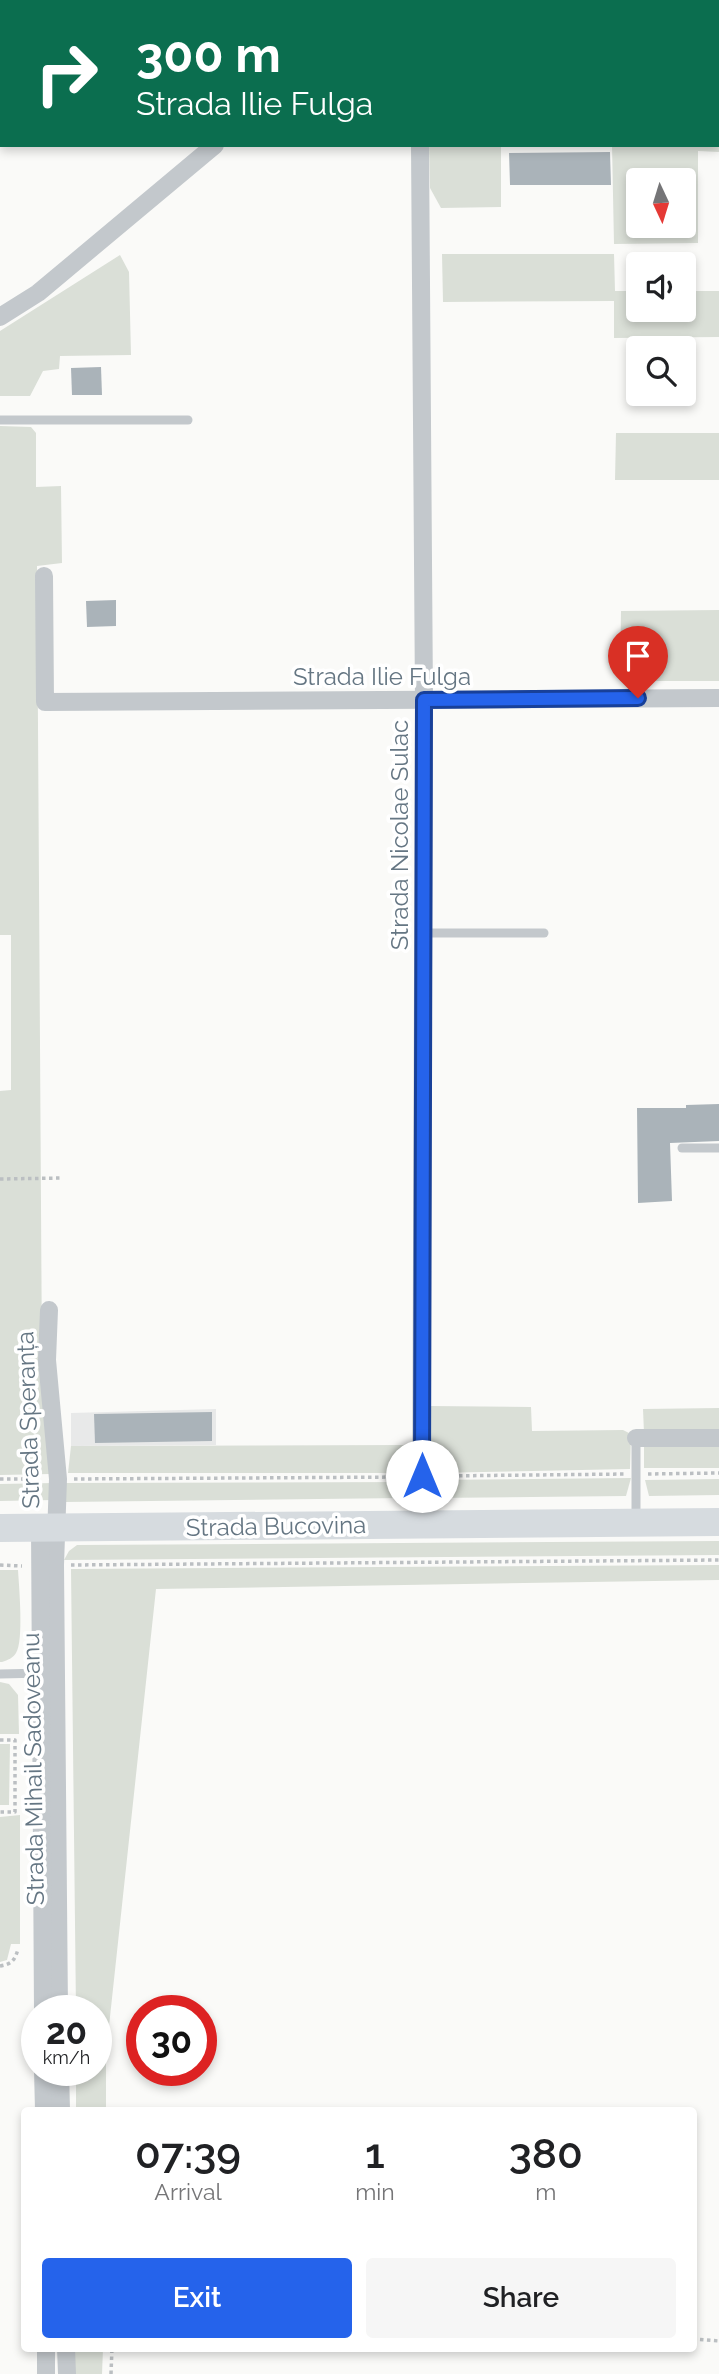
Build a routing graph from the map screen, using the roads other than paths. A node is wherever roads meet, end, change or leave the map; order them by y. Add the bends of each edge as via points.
1 (213, 147) edge
2 (420, 147) edge
3 (0, 317) edge
4 (0, 420) edge
5 (188, 420) dead end
6 (44, 576) dead end
7 (719, 698) edge
8 (424, 700) junction
9 (423, 933) junction
10 (544, 933) dead end
11 (682, 1148) dead end
12 (719, 1148) edge
13 (49, 1310) dead end
14 (636, 1438) joint
15 (719, 1438) edge
16 (719, 1522) edge
17 (636, 1523) junction
18 (421, 1524) junction
19 (0, 1528) edge
20 (48, 1528) junction
21 (49, 1673) junction
22 (0, 1674) edge
23 (43, 1995) edge
24 (59, 1995) edge
25 (43, 2086) edge
26 (60, 2086) edge
27 (44, 2107) edge
28 (61, 2107) edge
29 (46, 2352) edge
30 (66, 2352) edge
31 (46, 2374) edge
32 (67, 2374) edge

1 - 3 street via 38,293
2 - 8 street, Strada Nicolae Sulac
4 - 5 lane
6 - 8 street, Strada Ilie Fulga via 45,702
7 - 8 street, Strada Ilie Fulga
8 - 9 street, Strada Nicolae Sulac
9 - 10 lane
9 - 18 street, Strada Nicolae Sulac
11 - 12 lane
13 - 20 street, Strada Speranța via 47,1360 58,1479
14 - 15 street
14 - 17 lane
16 - 17 main road, Strada Bucovina
17 - 18 main road, Strada Bucovina
18 - 20 main road, Strada Bucovina
19 - 20 main road, Strada Bucovina
20 - 21 street, Strada Mihail Sadoveanu
20 - 21 street, Strada Mihail Sadoveanu via 41,1566
21 - 22 lane
21 - 23 street, Strada Mihail Sadoveanu
21 - 24 street, Strada Mihail Sadoveanu
25 - 27 street
26 - 28 street
29 - 31 street
30 - 32 street

